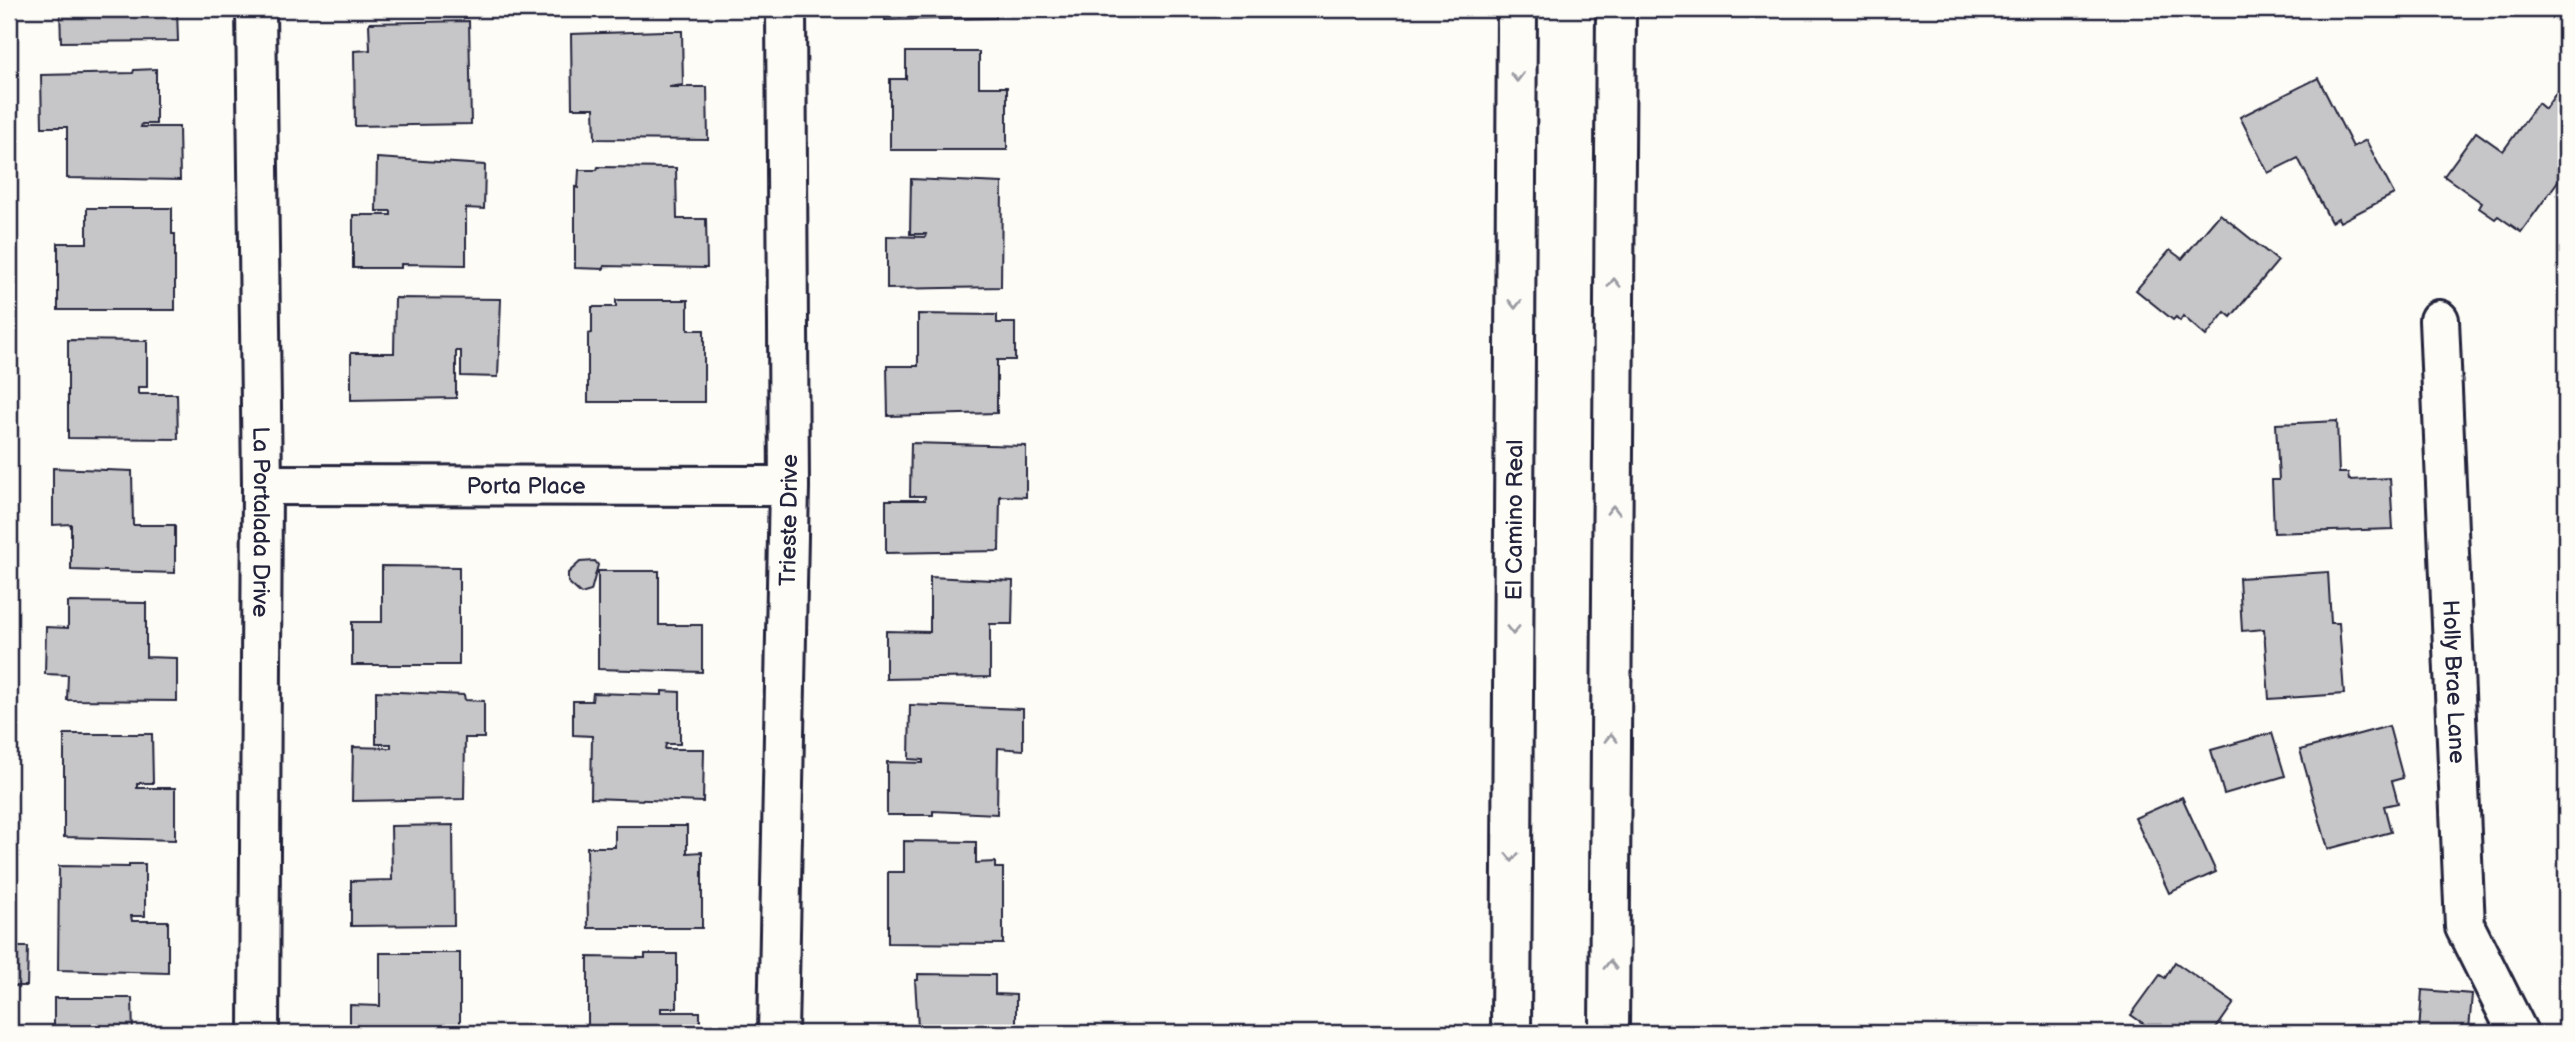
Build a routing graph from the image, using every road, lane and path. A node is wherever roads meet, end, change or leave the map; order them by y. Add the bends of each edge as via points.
1 (256, 9) edge
2 (786, 9) edge
3 (1517, 9) edge
4 (1616, 9) edge
5 (2439, 320) dead end
6 (262, 485) junction
7 (789, 486) junction
8 (259, 1033) edge
9 (778, 1033) edge
10 (1511, 1033) edge
11 (1609, 1033) edge
12 (2518, 1033) edge

1 - 6 street, La Portalada Drive
2 - 7 street, Trieste Drive
3 -> 10 street, El Camino Real
11 -> 4 street
5 - 12 street, Holly Brae Lane via 2465,927
6 - 7 street, Porta Place
6 - 8 street, La Portalada Drive
7 - 9 street, Trieste Drive

